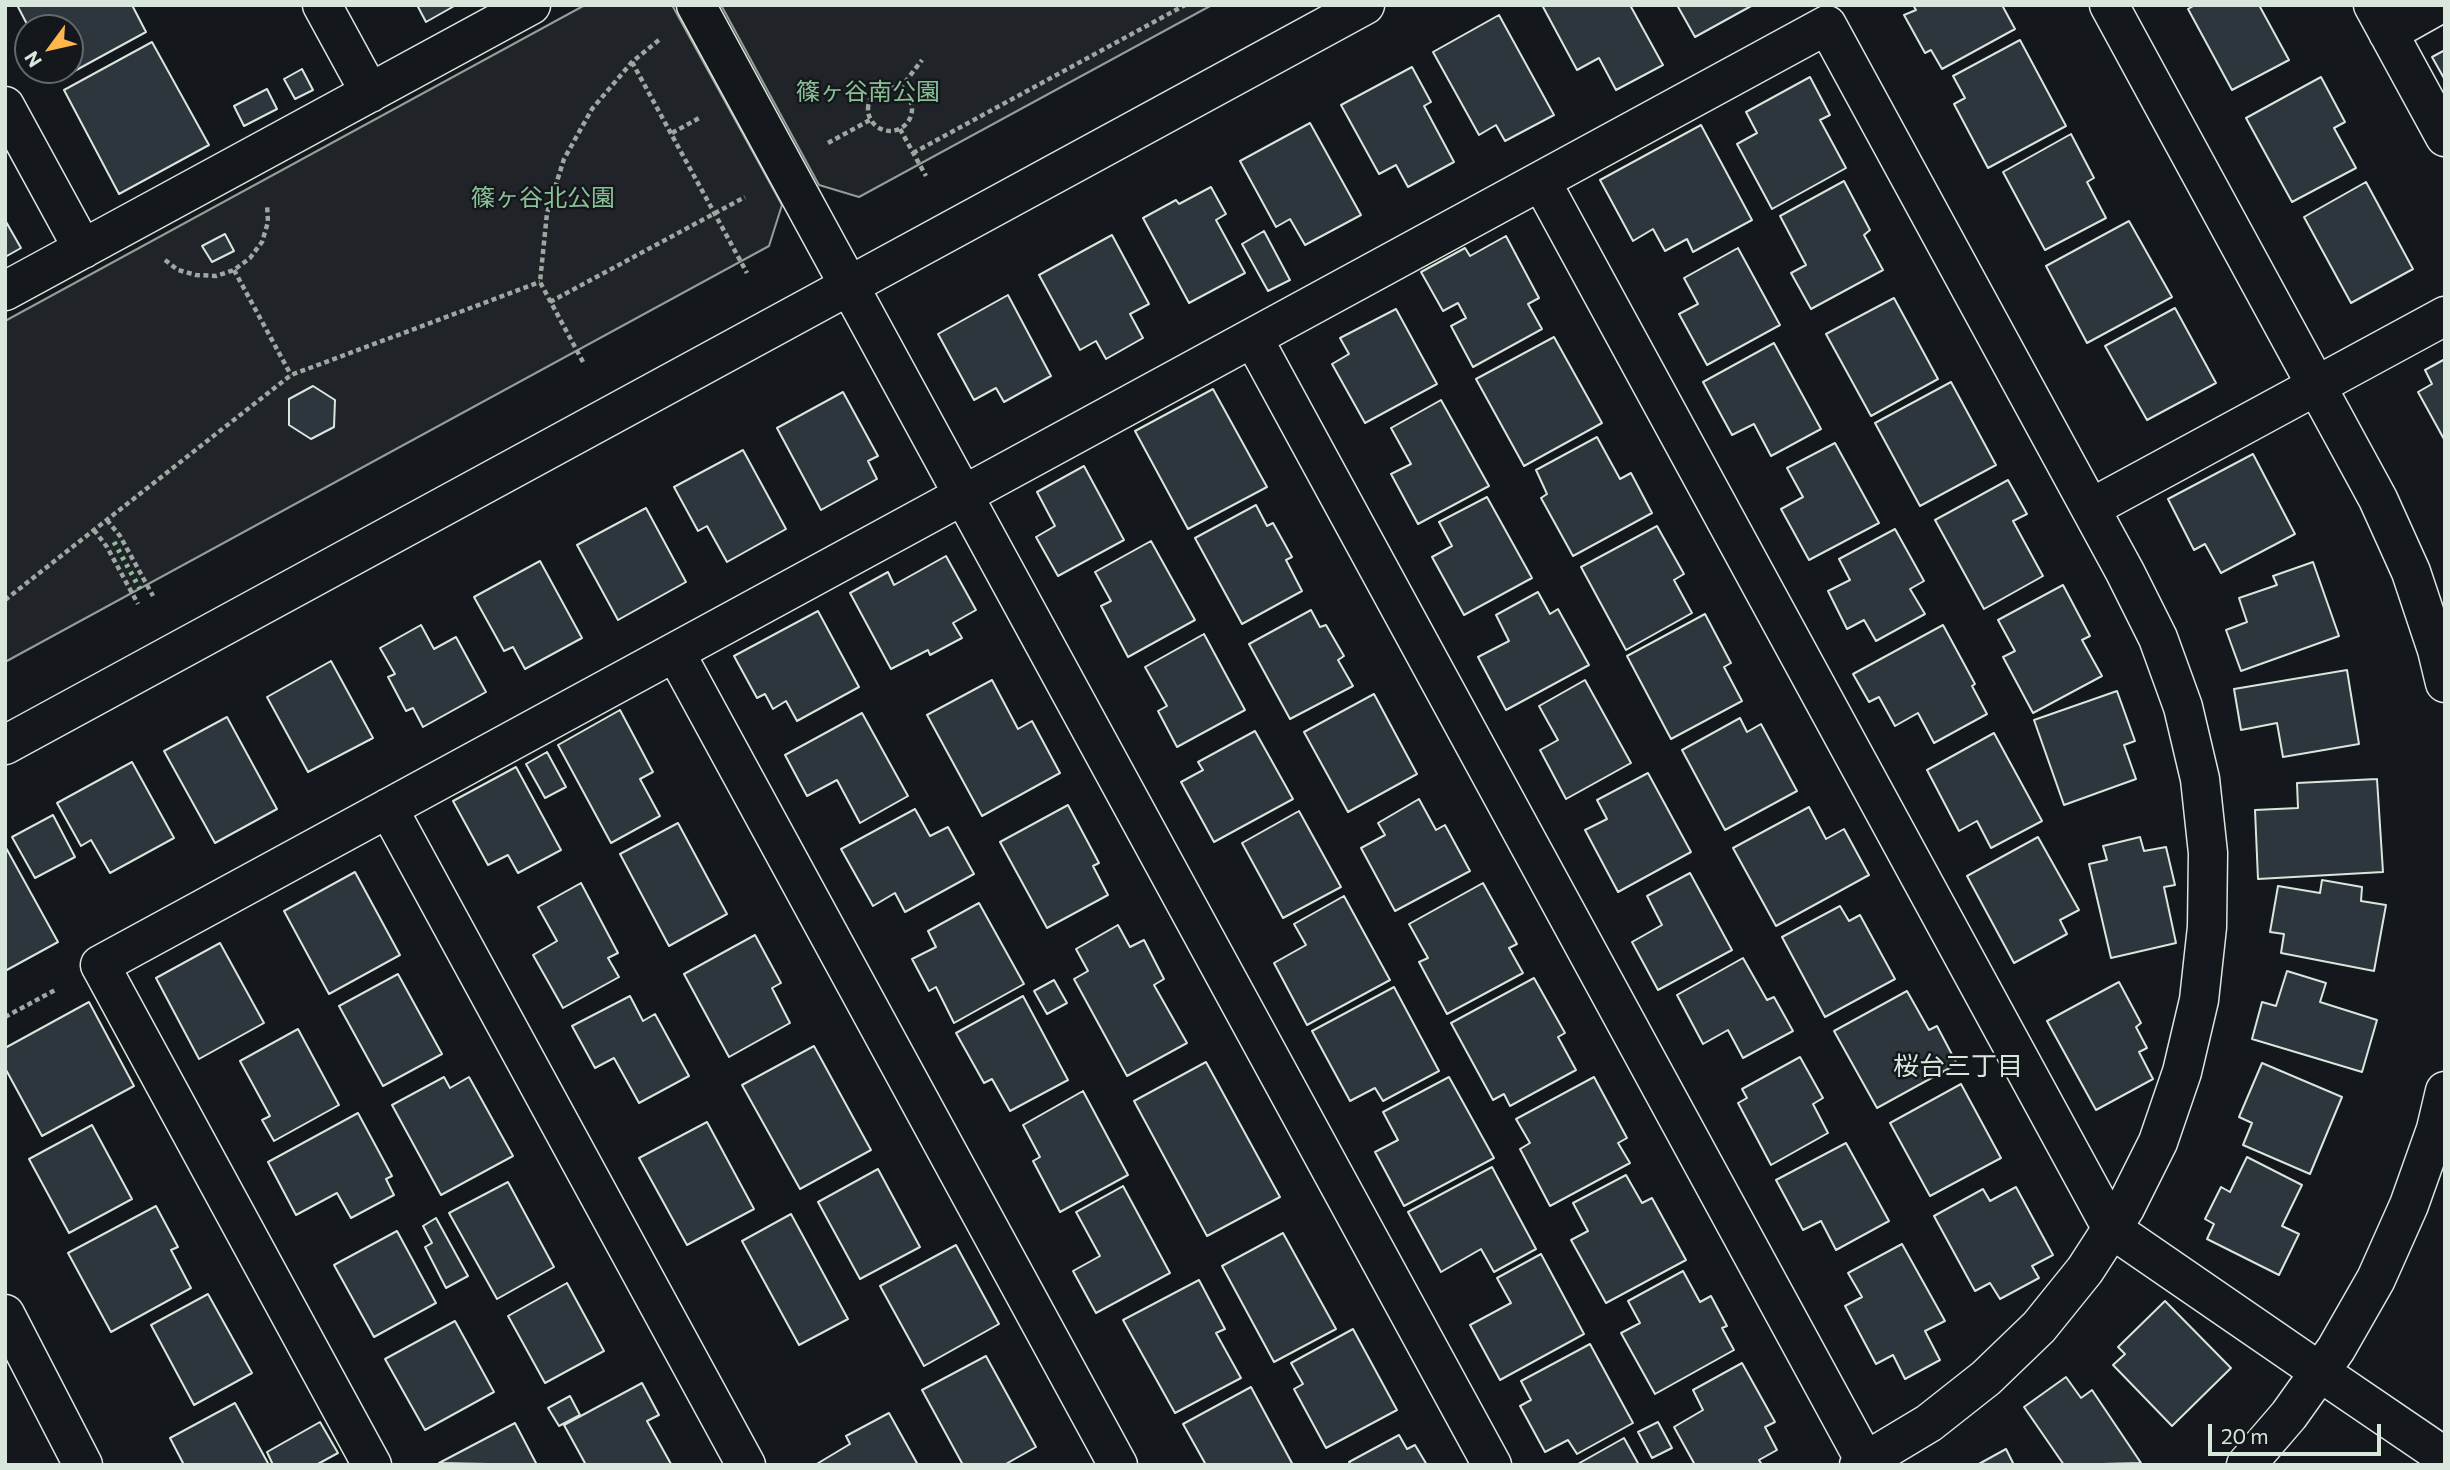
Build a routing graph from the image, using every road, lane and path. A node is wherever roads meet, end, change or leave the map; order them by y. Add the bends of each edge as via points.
1 (322, 5) edge
2 (531, 5) edge
3 (696, 5) edge
4 (1185, 5) edge
5 (1365, 5) edge
6 (2109, 5) edge
7 (2438, 5) edge
8 (2380, 19) edge
9 (661, 38) dead end
10 (922, 61) dead end
11 (632, 62) junction
12 (900, 89) junction
13 (370, 93) junction
14 (5, 106) edge
15 (870, 120) junction
16 (900, 129) junction
17 (2445, 137) edge
18 (825, 144) dead end
19 (913, 153) junction
20 (926, 176) dead end
21 (1541, 181) junction
22 (748, 195) dead end
23 (267, 201) dead end
24 (715, 213) junction
25 (83, 249) junction
26 (162, 258) dead end
27 (234, 270) junction
28 (747, 273) dead end
29 (540, 282) junction
30 (850, 286) junction
31 (5, 291) edge
32 (550, 302) junction
33 (2445, 316) edge
34 (1253, 338) junction
35 (583, 362) dead end
36 (291, 374) junction
37 (2316, 386) junction
38 (964, 494) junction
39 (2091, 508) junction
40 (107, 520) junction
41 (94, 530) junction
42 (153, 596) dead end
43 (5, 600) edge
44 (138, 604) dead end
45 (675, 652) junction
46 (2445, 683) edge
47 (5, 745) edge
48 (388, 808) junction
49 (100, 965) junction
50 (5, 1017) edge
51 (2445, 1091) edge
52 (2112, 1229) junction
53 (5, 1314) edge
54 (2320, 1372) junction
55 (2445, 1457) edge
56 (1862, 1463) edge
57 (83, 1465) edge
58 (372, 1465) edge
59 (746, 1465) edge
60 (1118, 1465) edge
61 (1492, 1465) edge
62 (2246, 1465) edge

1 - 13 street
2 - 13 street
3 - 30 street
4 - 19 path
5 - 30 street
6 - 37 street
7 - 8 street
8 - 17 street
9 - 11 path
10 - 12 path
11 - 24 path
11 - 29 path via 592,109 564,159 547,213
12 - 15 path via 878,89 870,97
12 - 16 path via 910,98 912,110
13 - 25 street
14 - 25 street
15 - 16 path via 889,132
15 - 18 path
16 - 19 path
19 - 20 path
21 - 34 street
21 - 39 street via 1827,25
21 - 52 street
22 - 24 path
23 - 27 path via 268,222 262,242
24 - 28 path
24 - 32 path
25 - 31 street
26 - 27 path via 178,270 196,275 216,276
27 - 36 path
29 - 32 path
29 - 36 path
30 - 38 street
30 - 47 street
32 - 35 path
33 - 37 street
34 - 38 street
34 - 56 street
36 - 40 path
37 - 39 street
37 - 46 street via 2378,499 2411,572
38 - 45 street
38 - 61 street
39 - 52 street via 2158,638 2183,708 2200,779 2208,853 2207,927 2199,1000 2182,1072 2158,1142
40 - 41 path
40 - 42 path
41 - 43 path
41 - 44 path
45 - 48 street
45 - 60 street
48 - 49 street
48 - 59 street
49 - 50 path
49 - 58 street
51 - 54 street via 2409,1205 2382,1267
52 - 54 street
52 - 56 street via 2039,1327 1986,1378 1928,1423
53 - 57 street
54 - 55 street
54 - 62 street

